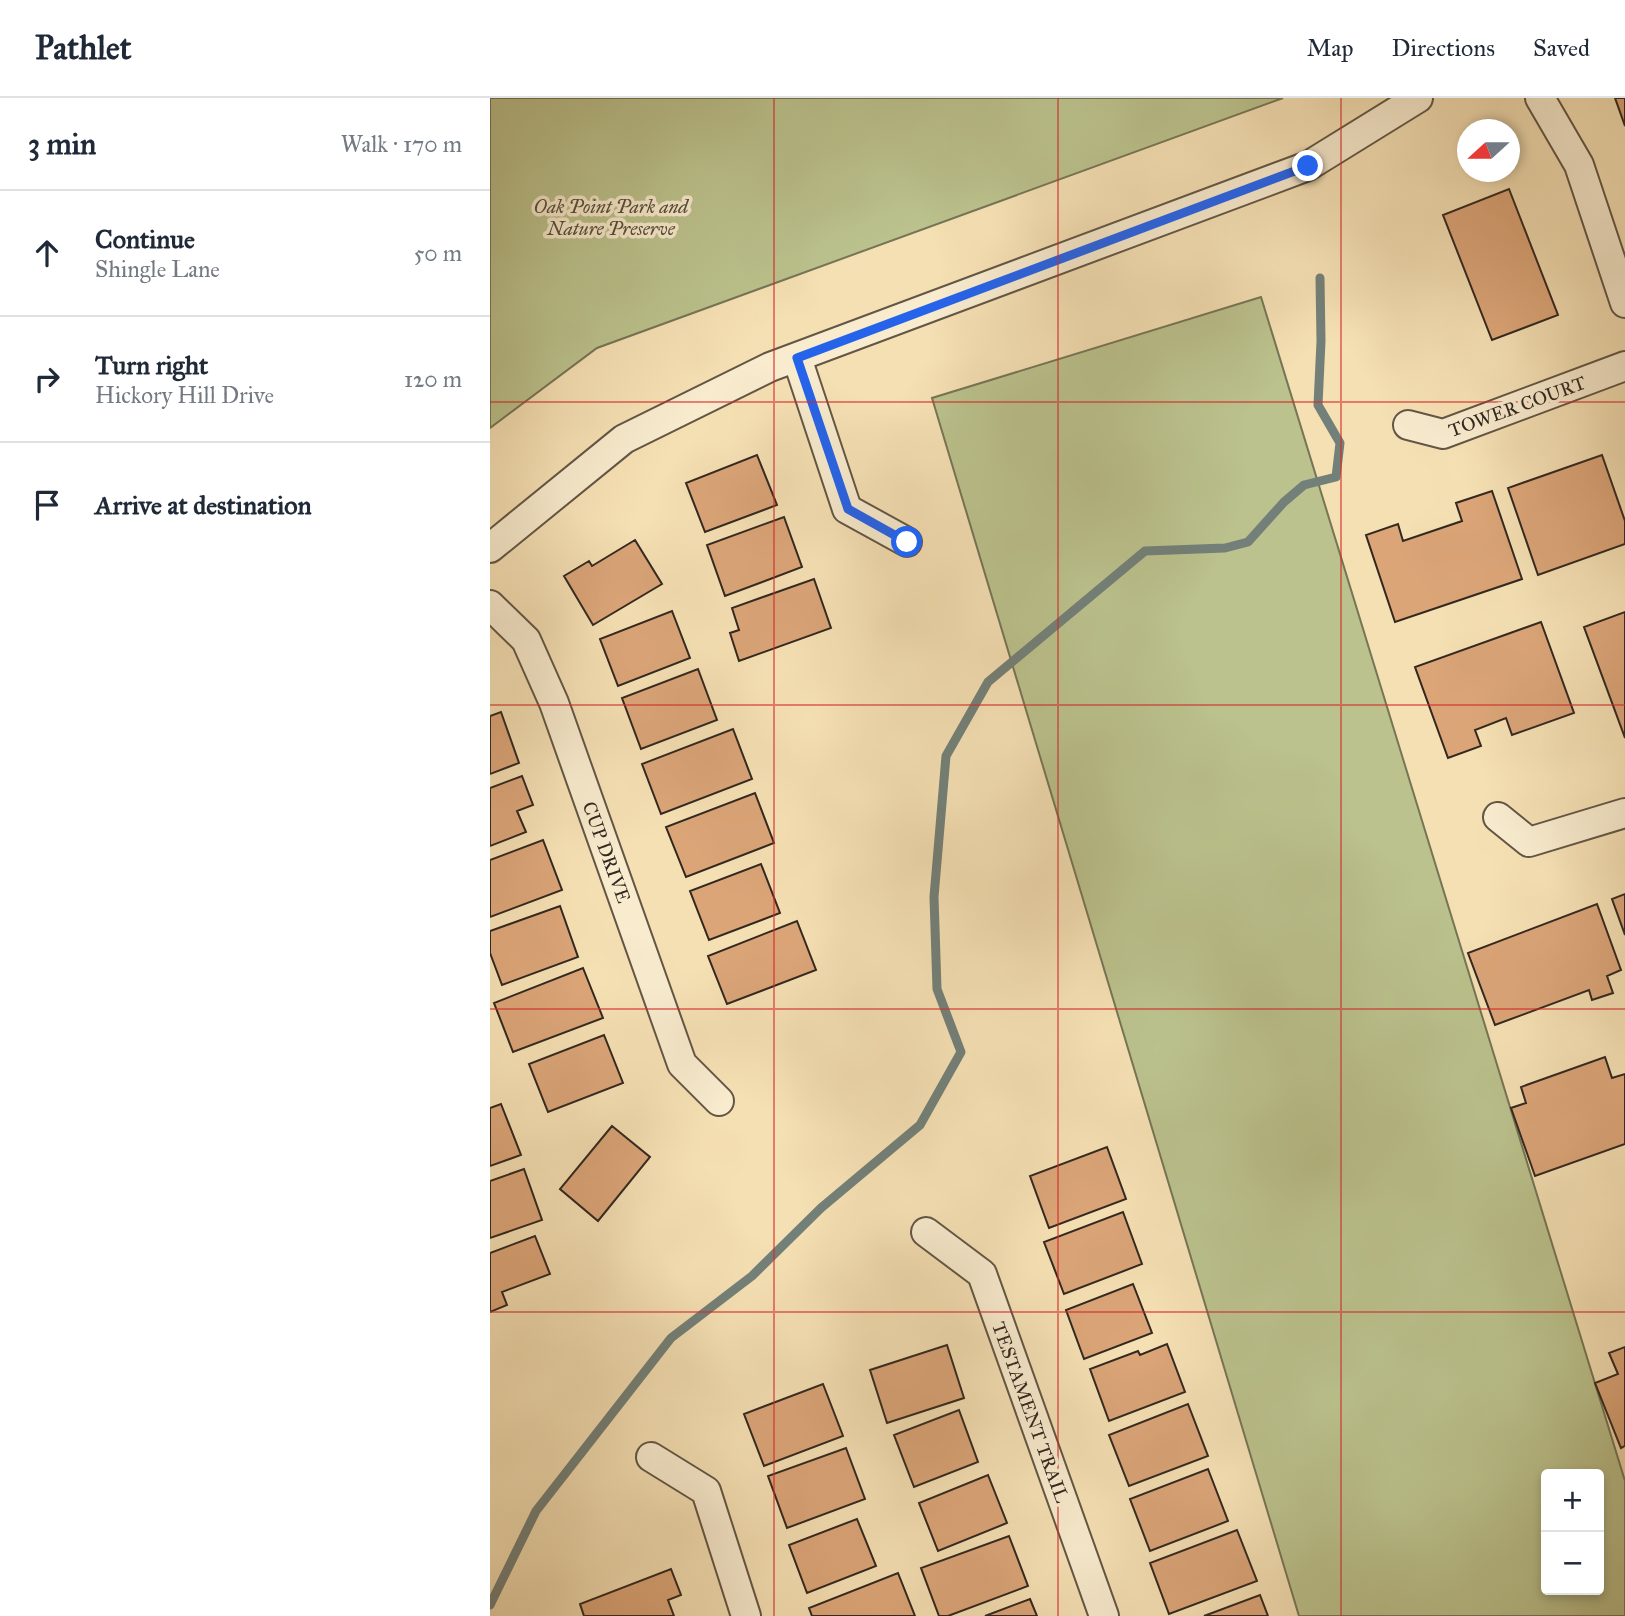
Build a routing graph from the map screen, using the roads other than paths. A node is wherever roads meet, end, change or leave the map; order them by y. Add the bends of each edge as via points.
1 (1418, 98) edge
2 (1540, 98) edge
3 (1625, 303) edge
4 (797, 358) junction
5 (1625, 366) edge
6 (1408, 425) dead end
7 (907, 542) dead end
8 (490, 548) edge
9 (490, 605) edge
10 (1625, 813) edge
11 (1498, 817) dead end
12 (719, 1101) dead end
13 (926, 1232) dead end
14 (651, 1457) dead end
15 (746, 1616) edge
16 (1104, 1616) edge

1 - 4 street via 1308,166
2 - 3 street via 1579,165
4 - 7 street via 848,509
4 - 8 street via 624,439
5 - 6 street, TOWER COURT via 1443,435
9 - 12 street, CUP DRIVE via 526,640 554,703 682,1064
10 - 11 street via 1529,842
13 - 16 street, TESTAMENT TRAIL via 982,1274
14 - 15 street via 706,1491

